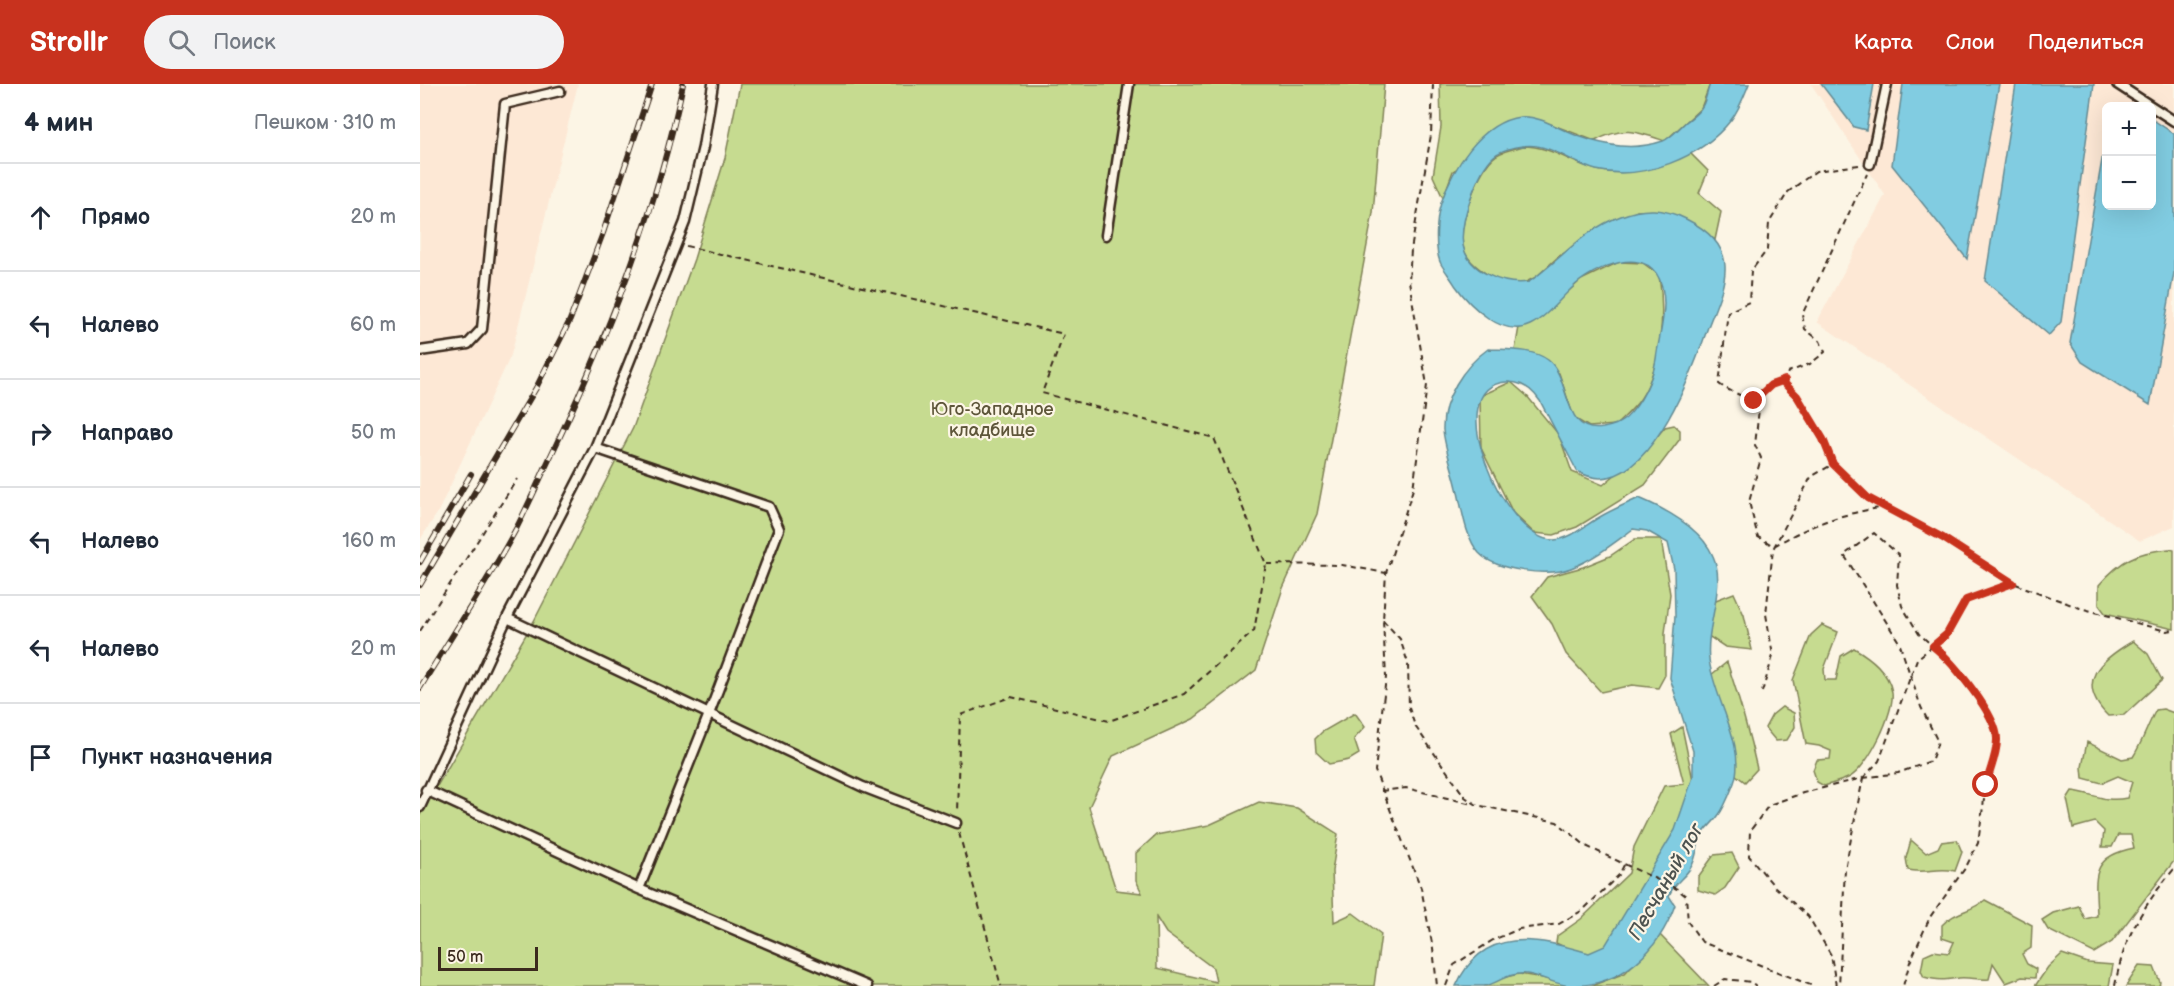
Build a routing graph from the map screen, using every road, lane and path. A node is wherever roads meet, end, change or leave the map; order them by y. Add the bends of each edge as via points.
1 (713, 84) edge
2 (1129, 84) edge
3 (1433, 84) edge
4 (1887, 84) edge
5 (2117, 84) edge
6 (560, 91) dead end
7 (2174, 121) edge
8 (1870, 164) junction
9 (1106, 235) dead end
10 (676, 244) junction
11 (420, 351) edge
12 (1785, 380) junction
13 (1754, 401) junction
14 (595, 448) junction
15 (1833, 464) junction
16 (517, 479) dead end
17 (1886, 507) junction
18 (1774, 546) junction
19 (1266, 564) junction
20 (1386, 573) junction
21 (2013, 583) junction
22 (507, 618) junction
23 (1383, 620) junction
24 (2174, 630) edge
25 (420, 631) edge
26 (1933, 646) junction
27 (1911, 675) junction
28 (1762, 692) dead end
29 (709, 714) junction
30 (1863, 778) junction
31 (426, 790) junction
32 (1381, 792) junction
33 (1477, 805) junction
34 (420, 807) edge
35 (956, 823) junction
36 (1624, 865) junction
37 (2174, 868) edge
38 (639, 889) junction
39 (867, 986) edge
40 (1001, 986) edge
41 (1437, 986) edge
42 (1446, 986) edge
43 (1714, 986) edge
44 (1756, 986) edge
45 (1813, 986) edge
46 (1838, 986) edge
47 (1903, 986) edge
48 (2115, 986) edge

1 - 10 lane via 704,147
2 - 9 lane
3 - 20 path via 1431,135 1409,281 1427,386 1413,489
4 - 8 lane
5 - 7 lane
6 - 11 lane via 505,104 482,329 468,345
8 - 12 path via 1802,315 1805,329 1820,341 1825,352 1810,364 1788,372
8 - 13 path via 1816,171 1788,192 1769,223 1767,250 1751,271 1749,302 1728,312 1719,384
10 - 14 lane
10 - 19 path via 1064,334 1042,393 1214,438
12 - 13 path via 1771,385
12 - 15 path via 1823,439
13 - 18 path via 1759,409 1755,445 1761,458 1749,502 1758,537
14 - 22 lane
14 - 29 lane via 769,507 779,529
15 - 17 path via 1868,498
15 - 18 path via 1811,477
16 - 25 path
17 - 18 path via 1847,513 1801,530
17 - 21 path
18 - 28 path via 1766,614 1773,657
19 - 20 path via 1342,565
19 - 35 path via 1254,631 1184,694 1109,721 1011,698 960,715
20 - 23 path
21 - 24 path via 2080,608
21 - 26 path via 1966,600 1947,634
22 - 29 lane
22 - 31 lane
23 - 32 path via 1386,677 1375,771
23 - 33 path via 1400,639 1408,663 1409,708 1415,726 1465,797
26 - 27 path via 1917,659
26 - 27 path via 1919,634 1902,606 1897,585 1899,555 1874,533 1844,555 1899,642
26 - 47 path via 1947,658 1984,707 1998,739 1986,785 1978,843 1930,917
27 - 30 path via 1879,761
27 - 30 path via 1938,742 1931,761 1898,773
29 - 35 lane via 863,787
29 - 38 lane
30 - 46 path via 1845,869
30 - 46 path via 1768,805 1750,831 1749,856 1775,887 1808,916 1831,956
31 - 34 lane
31 - 38 lane
32 - 33 path via 1406,788
32 - 41 path via 1421,888
33 - 36 path via 1557,822 1586,846
35 - 40 path
36 - 42 path via 1619,875 1583,909 1559,924 1519,929 1493,940 1454,965
36 - 45 path via 1686,896 1688,922 1701,942
37 - 48 path via 2145,904 2126,939
38 - 39 lane
43 - 44 path via 1725,979

